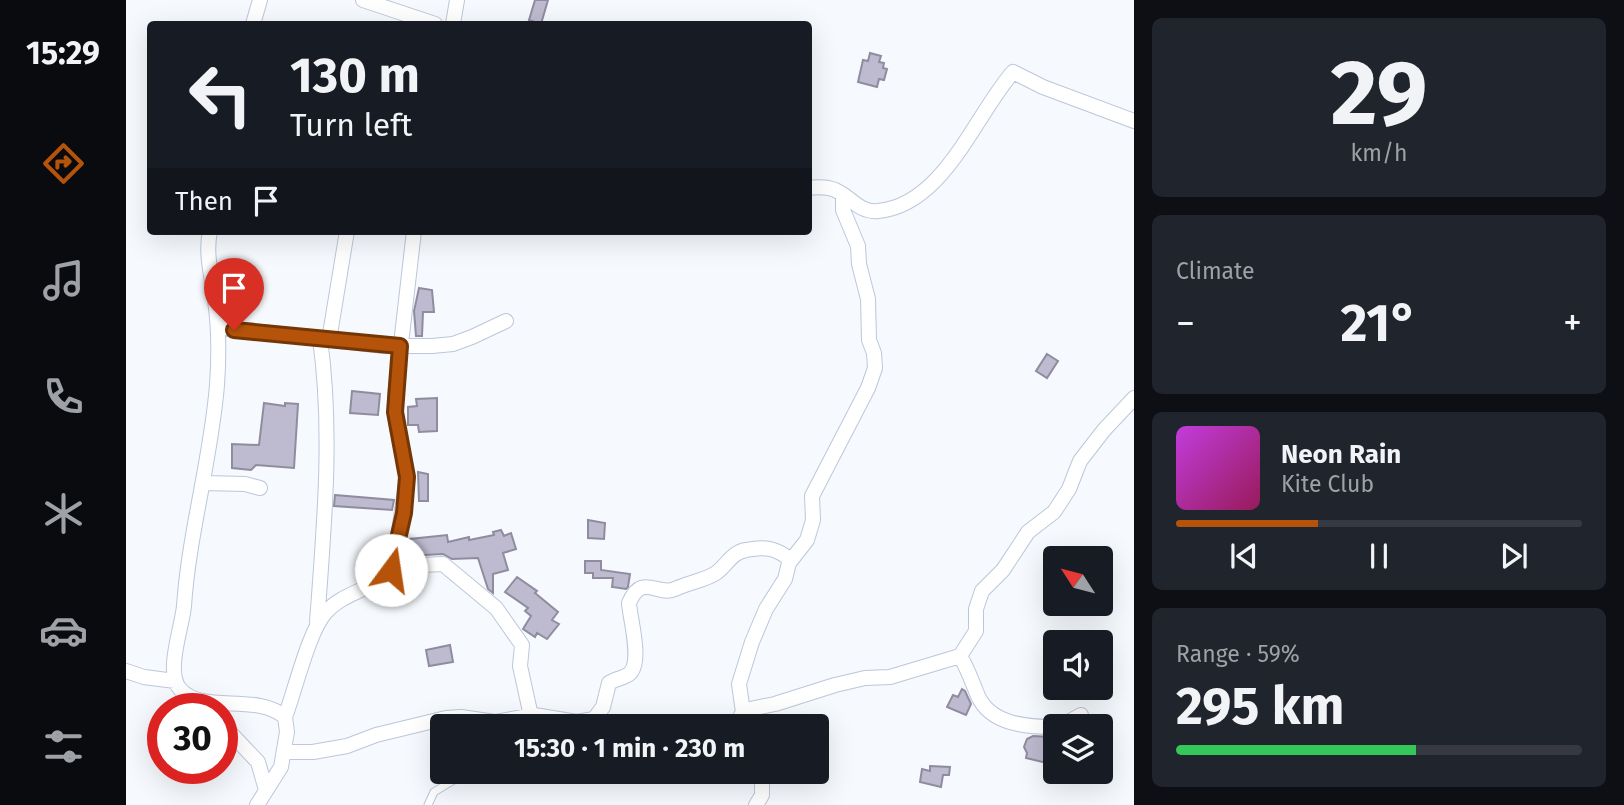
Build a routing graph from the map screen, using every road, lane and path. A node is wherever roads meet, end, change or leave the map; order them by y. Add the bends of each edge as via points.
1 (260, 0) edge
2 (363, 0) edge
3 (457, 0) edge
4 (385, 3) edge
5 (254, 21) edge
6 (428, 21) edge
7 (454, 21) edge
8 (1134, 121) edge
9 (812, 188) edge
10 (843, 196) junction
11 (210, 235) edge
12 (346, 235) edge
13 (414, 235) edge
14 (506, 321) dead end
15 (218, 327) junction
16 (325, 339) junction
17 (400, 346) junction
18 (1134, 398) edge
19 (204, 483) junction
20 (260, 488) dead end
21 (791, 560) junction
22 (391, 570) junction
23 (317, 623) junction
24 (960, 656) junction
25 (126, 671) edge
26 (175, 681) junction
27 (186, 693) edge
28 (238, 705) edge
29 (522, 714) edge
30 (598, 714) edge
31 (740, 714) edge
32 (755, 714) edge
33 (285, 717) junction
34 (430, 722) edge
35 (1043, 726) edge
36 (238, 741) edge
37 (284, 752) junction
38 (447, 784) edge
39 (762, 784) edge
40 (266, 790) junction
41 (257, 805) edge
42 (428, 805) edge
43 (756, 805) edge

1 - 5 street
2 - 4 street
3 - 7 street
4 - 6 street
8 - 10 street via 1013,72 969,138 919,196 878,211 858,207
9 - 10 street via 835,190
10 - 21 street via 868,299 875,368 812,496 813,520 807,540
11 - 15 street
12 - 16 street
13 - 17 street
14 - 17 street via 453,344
15 - 16 street
15 - 19 street via 217,387
16 - 17 street
16 - 23 street via 328,453
17 - 22 street via 395,412 407,477
18 - 24 street via 1080,461 1054,512 1028,532 1003,570 982,591 976,631
19 - 20 street
19 - 26 street via 187,566 172,670
21 - 30 street via 772,547 743,550 712,575 674,590 643,587 629,604 634,667 609,683
21 - 31 street via 752,642 739,684
22 - 23 street via 383,580 338,601
22 - 29 street via 443,564 486,598 522,645
23 - 33 street
24 - 32 street via 890,677 857,680
24 - 35 street via 990,712 1020,725
25 - 26 street
26 - 27 street
28 - 33 street via 275,708
33 - 37 street
34 - 37 street via 347,746
36 - 40 street via 258,762
37 - 40 street via 281,767
38 - 42 lane via 434,792
39 - 43 street
40 - 41 street

